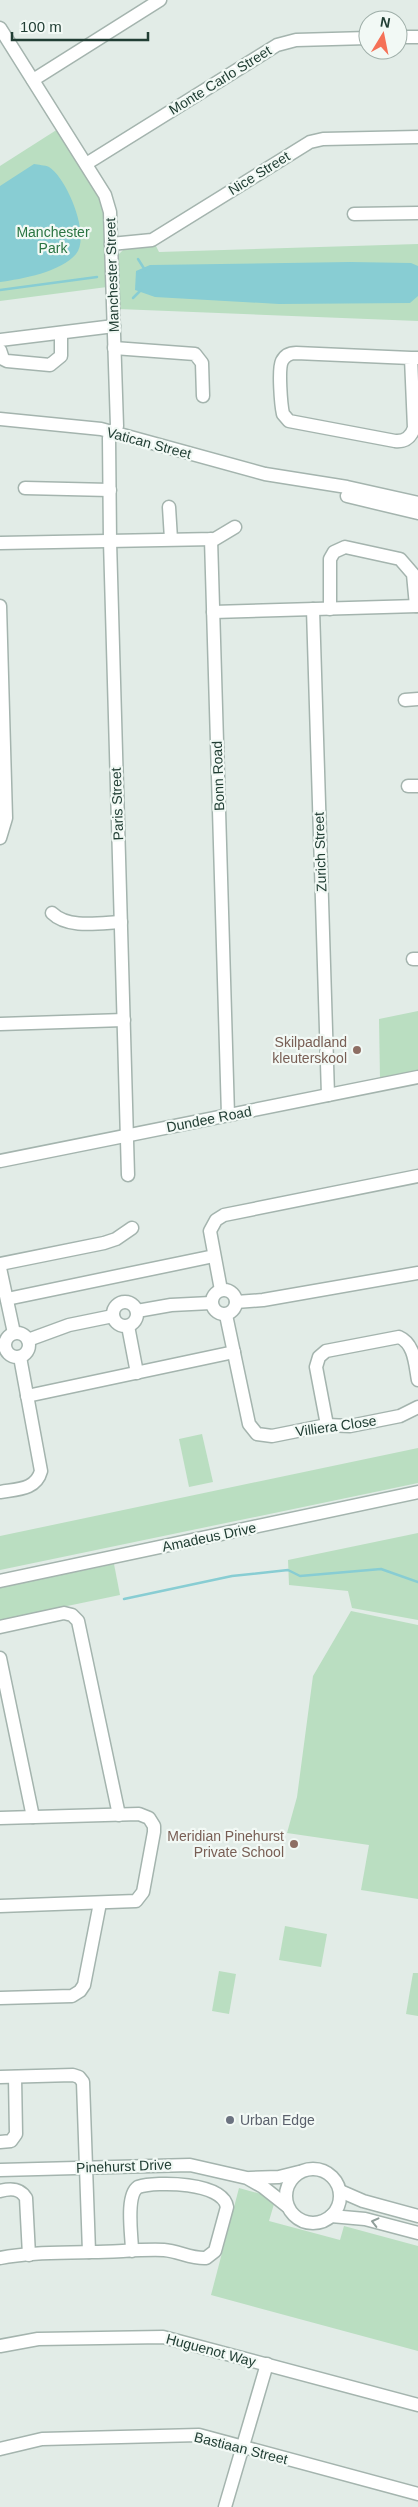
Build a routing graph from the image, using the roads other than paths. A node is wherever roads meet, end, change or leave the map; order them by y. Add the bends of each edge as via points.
1 (160, 0) edge
2 (0, 28) edge
3 (358, 38) edge
4 (33, 80) junction
5 (418, 136) edge
6 (86, 164) junction
7 (418, 213) edge
8 (354, 214) dead end
9 (111, 244) junction
10 (114, 326) junction
11 (61, 333) junction
12 (0, 340) edge
13 (114, 348) junction
14 (0, 350) edge
15 (415, 358) edge
16 (203, 396) dead end
17 (0, 418) edge
18 (112, 433) junction
19 (295, 480) junction
20 (25, 488) dead end
21 (110, 490) junction
22 (418, 503) edge
23 (170, 507) dead end
24 (418, 513) edge
25 (234, 527) dead end
26 (211, 539) junction
27 (171, 540) junction
28 (110, 541) junction
29 (0, 543) edge
30 (0, 606) edge
31 (417, 606) edge
32 (313, 609) junction
33 (330, 609) junction
34 (213, 612) junction
35 (0, 838) edge
36 (52, 913) dead end
37 (121, 922) junction
38 (124, 1020) junction
39 (0, 1024) edge
40 (418, 1076) edge
41 (328, 1095) junction
42 (228, 1115) junction
43 (127, 1135) junction
44 (0, 1161) edge
45 (128, 1175) dead end
46 (418, 1176) edge
47 (132, 1228) dead end
48 (214, 1256) junction
49 (0, 1266) edge
50 (418, 1273) edge
51 (221, 1290) junction
52 (7, 1299) junction
53 (236, 1302) junction
54 (211, 1303) junction
55 (137, 1311) junction
56 (226, 1315) junction
57 (113, 1316) junction
58 (128, 1326) junction
59 (14, 1333) junction
60 (28, 1340) junction
61 (3, 1351) edge
62 (234, 1352) junction
63 (20, 1357) junction
64 (137, 1373) junction
65 (418, 1380) edge
66 (27, 1396) junction
67 (418, 1407) edge
68 (327, 1425) junction
69 (0, 1492) edge
70 (418, 1492) edge
71 (0, 1580) edge
72 (0, 1627) edge
73 (0, 1658) edge
74 (119, 1815) junction
75 (33, 1817) junction
76 (0, 1818) edge
77 (100, 1902) junction
78 (0, 1906) edge
79 (0, 1998) edge
80 (0, 2077) edge
81 (15, 2077) junction
82 (0, 2142) edge
83 (86, 2167) junction
84 (0, 2170) edge
85 (299, 2172) junction
86 (247, 2178) junction
87 (0, 2191) edge
88 (340, 2191) junction
89 (287, 2206) junction
90 (331, 2216) junction
91 (418, 2216) edge
92 (418, 2233) edge
93 (132, 2251) junction
94 (89, 2252) junction
95 (29, 2255) junction
96 (0, 2258) edge
97 (0, 2346) edge
98 (267, 2364) junction
99 (418, 2405) edge
100 (243, 2447) junction
101 (0, 2449) edge
102 (418, 2494) edge
103 (226, 2507) edge

1 - 4 street
2 - 4 street, Manchester Street
3 - 6 street, Monte Carlo Street via 296,40 277,45
4 - 6 street, Manchester Street
5 - 9 street, Nice Street via 310,142 152,240
6 - 9 street, Manchester Street via 109,204
7 - 8 street
9 - 10 street, Manchester Street
10 - 11 street
10 - 13 street, Manchester Street
11 - 12 street
11 - 14 street via 61,356 50,365 7,361
13 - 16 street via 195,354 202,363
13 - 18 street, Manchester Street via 117,426
15 - 15 street via 289,354 280,365 282,414 289,420 395,441 404,440 414,428
17 - 18 street, Vatican Street
18 - 19 street, Vatican Street
18 - 21 street, Paris Street via 109,438
19 - 22 street, Vatican Street via 330,484
19 - 24 street, Vatican Street via 311,487
20 - 21 street
21 - 28 street, Paris Street
23 - 27 street
25 - 26 street via 221,537
26 - 27 street
26 - 34 street, Bonn Road
27 - 28 street
28 - 29 street
28 - 37 street, Paris Street
30 - 35 street via 6,818
31 - 33 street
31 - 33 street via 414,574 400,558 345,546 334,552 330,559
32 - 33 street
32 - 34 street
32 - 41 street, Zurich Street
34 - 42 street, Bonn Road
36 - 37 street via 73,923
37 - 38 street, Paris Street
38 - 39 street
38 - 43 street, Paris Street
40 - 41 street, Dundee Road
41 - 42 street, Dundee Road
42 - 43 street, Dundee Road
43 - 44 street, Dundee Road
43 - 45 street, Paris Street
46 - 48 street via 224,1215 216,1220 210,1231
47 - 49 street via 104,1243
48 - 51 street
48 - 52 street
49 - 52 street
50 - 53 street
51 - 53 street via 231,1292
51 - 54 street
52 - 59 street
53 - 56 street via 235,1309
54 - 55 street
54 - 56 street via 218,1313
55 - 57 street via 130,1303 122,1302 115,1307
55 - 58 street via 136,1320
56 - 62 street, Villiera Close
57 - 58 street via 118,1325
57 - 60 street via 69,1325
58 - 64 street
59 - 60 street via 21,1333
59 - 61 street via 6,1340
60 - 63 street via 27,1352
61 - 63 street
62 - 64 street
62 - 68 street, Villiera Close via 249,1424 254,1431 272,1436
63 - 66 street
64 - 66 street
65 - 68 street via 411,1348 399,1337 326,1351 319,1357 316,1367
66 - 69 street via 41,1461 40,1474 31,1486
67 - 68 street, Villiera Close via 400,1416 350,1426
70 - 71 street, Amadeus Drive
72 - 74 street via 64,1613 78,1621
73 - 75 street
74 - 75 street
74 - 77 street via 143,1815 154,1826 143,1892 137,1900
75 - 76 street
77 - 78 street
77 - 79 street via 84,1985 80,1991 69,1996
80 - 81 street
81 - 82 street via 16,2134 10,2141
81 - 83 street via 73,2075 82,2080
83 - 84 street, Pinehurst Drive
83 - 86 street, Pinehurst Drive via 190,2165
83 - 94 street
85 - 86 street, Pinehurst Drive via 279,2177
85 - 88 street via 307,2169 324,2171 332,2176
85 - 89 street via 287,2187
86 - 89 street, Pinehurst Drive
87 - 95 street via 15,2189 26,2198
88 - 90 street via 337,2209
88 - 91 street via 363,2201
89 - 90 street via 299,2219 307,2222 324,2221
92 -> 90 street via 357,2218
93 - 93 street via 130,2200 138,2186 185,2185 216,2193 225,2200 227,2207 215,2251 208,2257 164,2250
93 - 94 street
94 - 95 street
95 - 96 street
97 - 98 street, Huguenot Way via 38,2339 156,2336
98 - 99 street, Huguenot Way
98 - 100 street
100 - 101 street, Bastiaan Street via 183,2434 42,2439
100 - 102 street, Bastiaan Street
100 - 103 street

